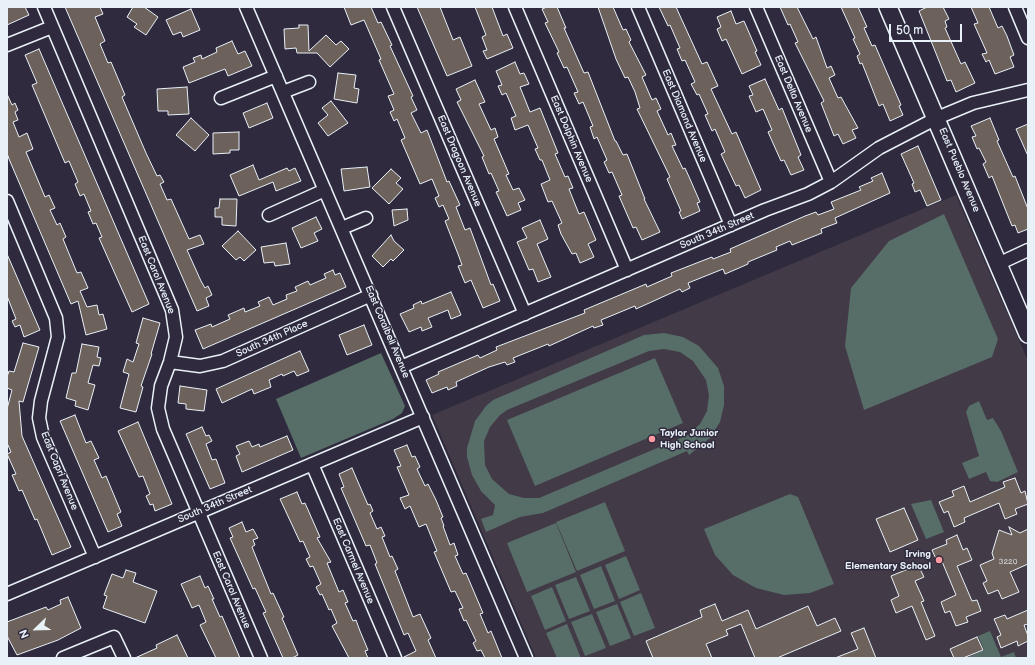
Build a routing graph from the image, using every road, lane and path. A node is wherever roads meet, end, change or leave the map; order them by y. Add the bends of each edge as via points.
1 (44, 7) edge
2 (246, 7) edge
3 (393, 7) edge
4 (514, 7) edge
5 (638, 7) edge
6 (756, 7) edge
7 (888, 7) edge
8 (1015, 7) edge
9 (52, 27) junction
10 (1028, 38) edge
11 (7, 45) edge
12 (276, 76) junction
13 (309, 82) dead end
14 (1028, 90) edge
15 (283, 92) junction
16 (221, 98) dead end
17 (937, 118) junction
18 (831, 182) junction
19 (325, 190) junction
20 (7, 201) edge
21 (269, 215) dead end
22 (366, 218) dead end
23 (731, 225) junction
24 (342, 228) junction
25 (1028, 250) edge
26 (998, 264) junction
27 (627, 270) junction
28 (371, 295) junction
29 (525, 314) junction
30 (1028, 334) edge
31 (170, 362) junction
32 (401, 367) junction
33 (423, 418) junction
34 (312, 464) junction
35 (198, 512) junction
36 (94, 557) junction
37 (7, 594) edge
38 (63, 658) edge
39 (124, 658) edge
40 (261, 658) edge
41 (395, 658) edge
42 (526, 658) edge

1 - 9 street, East Carol Avenue
2 - 12 street, East Coralbell Avenue
3 - 29 street, East Dragoon Avenue
4 - 27 street, East Dolphin Avenue
5 - 23 street, East Diamond Avenue
6 - 18 street, East Delta Avenue
7 - 17 street, East Pueblo Avenue
8 - 10 street
9 - 11 street
9 - 31 street, East Carol Avenue via 172,310 176,337
12 - 15 street, East Coralbell Avenue
12 - 16 street
13 - 15 street
14 - 17 street, South 34th Street via 973,102
15 - 19 street, East Coralbell Avenue
17 - 18 street, South 34th Street via 879,148
17 - 26 street, East Pueblo Avenue
18 - 23 street, South 34th Street
19 - 21 street
19 - 24 street, East Coralbell Avenue
20 - 36 street, East Capri Avenue via 56,318 58,337 40,401 39,418 43,437
22 - 24 street
23 - 27 street, South 34th Street
24 - 28 street, East Coralbell Avenue
25 - 26 street
26 - 30 street, East Pueblo Avenue
27 - 29 street, South 34th Street
28 - 31 street, South 34th Place via 222,361 200,366
28 - 32 street, East Coralbell Avenue
29 - 32 street, South 34th Street
31 - 35 street, East Carol Avenue via 161,386 158,408 163,429
32 - 33 street, East Coralbell Avenue
33 - 34 street, South 34th Street
33 - 42 street, East Coralbell Avenue
34 - 35 street, South 34th Street
34 - 41 street, East Carmel Avenue
35 - 36 street, South 34th Street
35 - 40 street, East Carol Avenue
36 - 37 street, South 34th Street
38 - 39 street via 114,637

